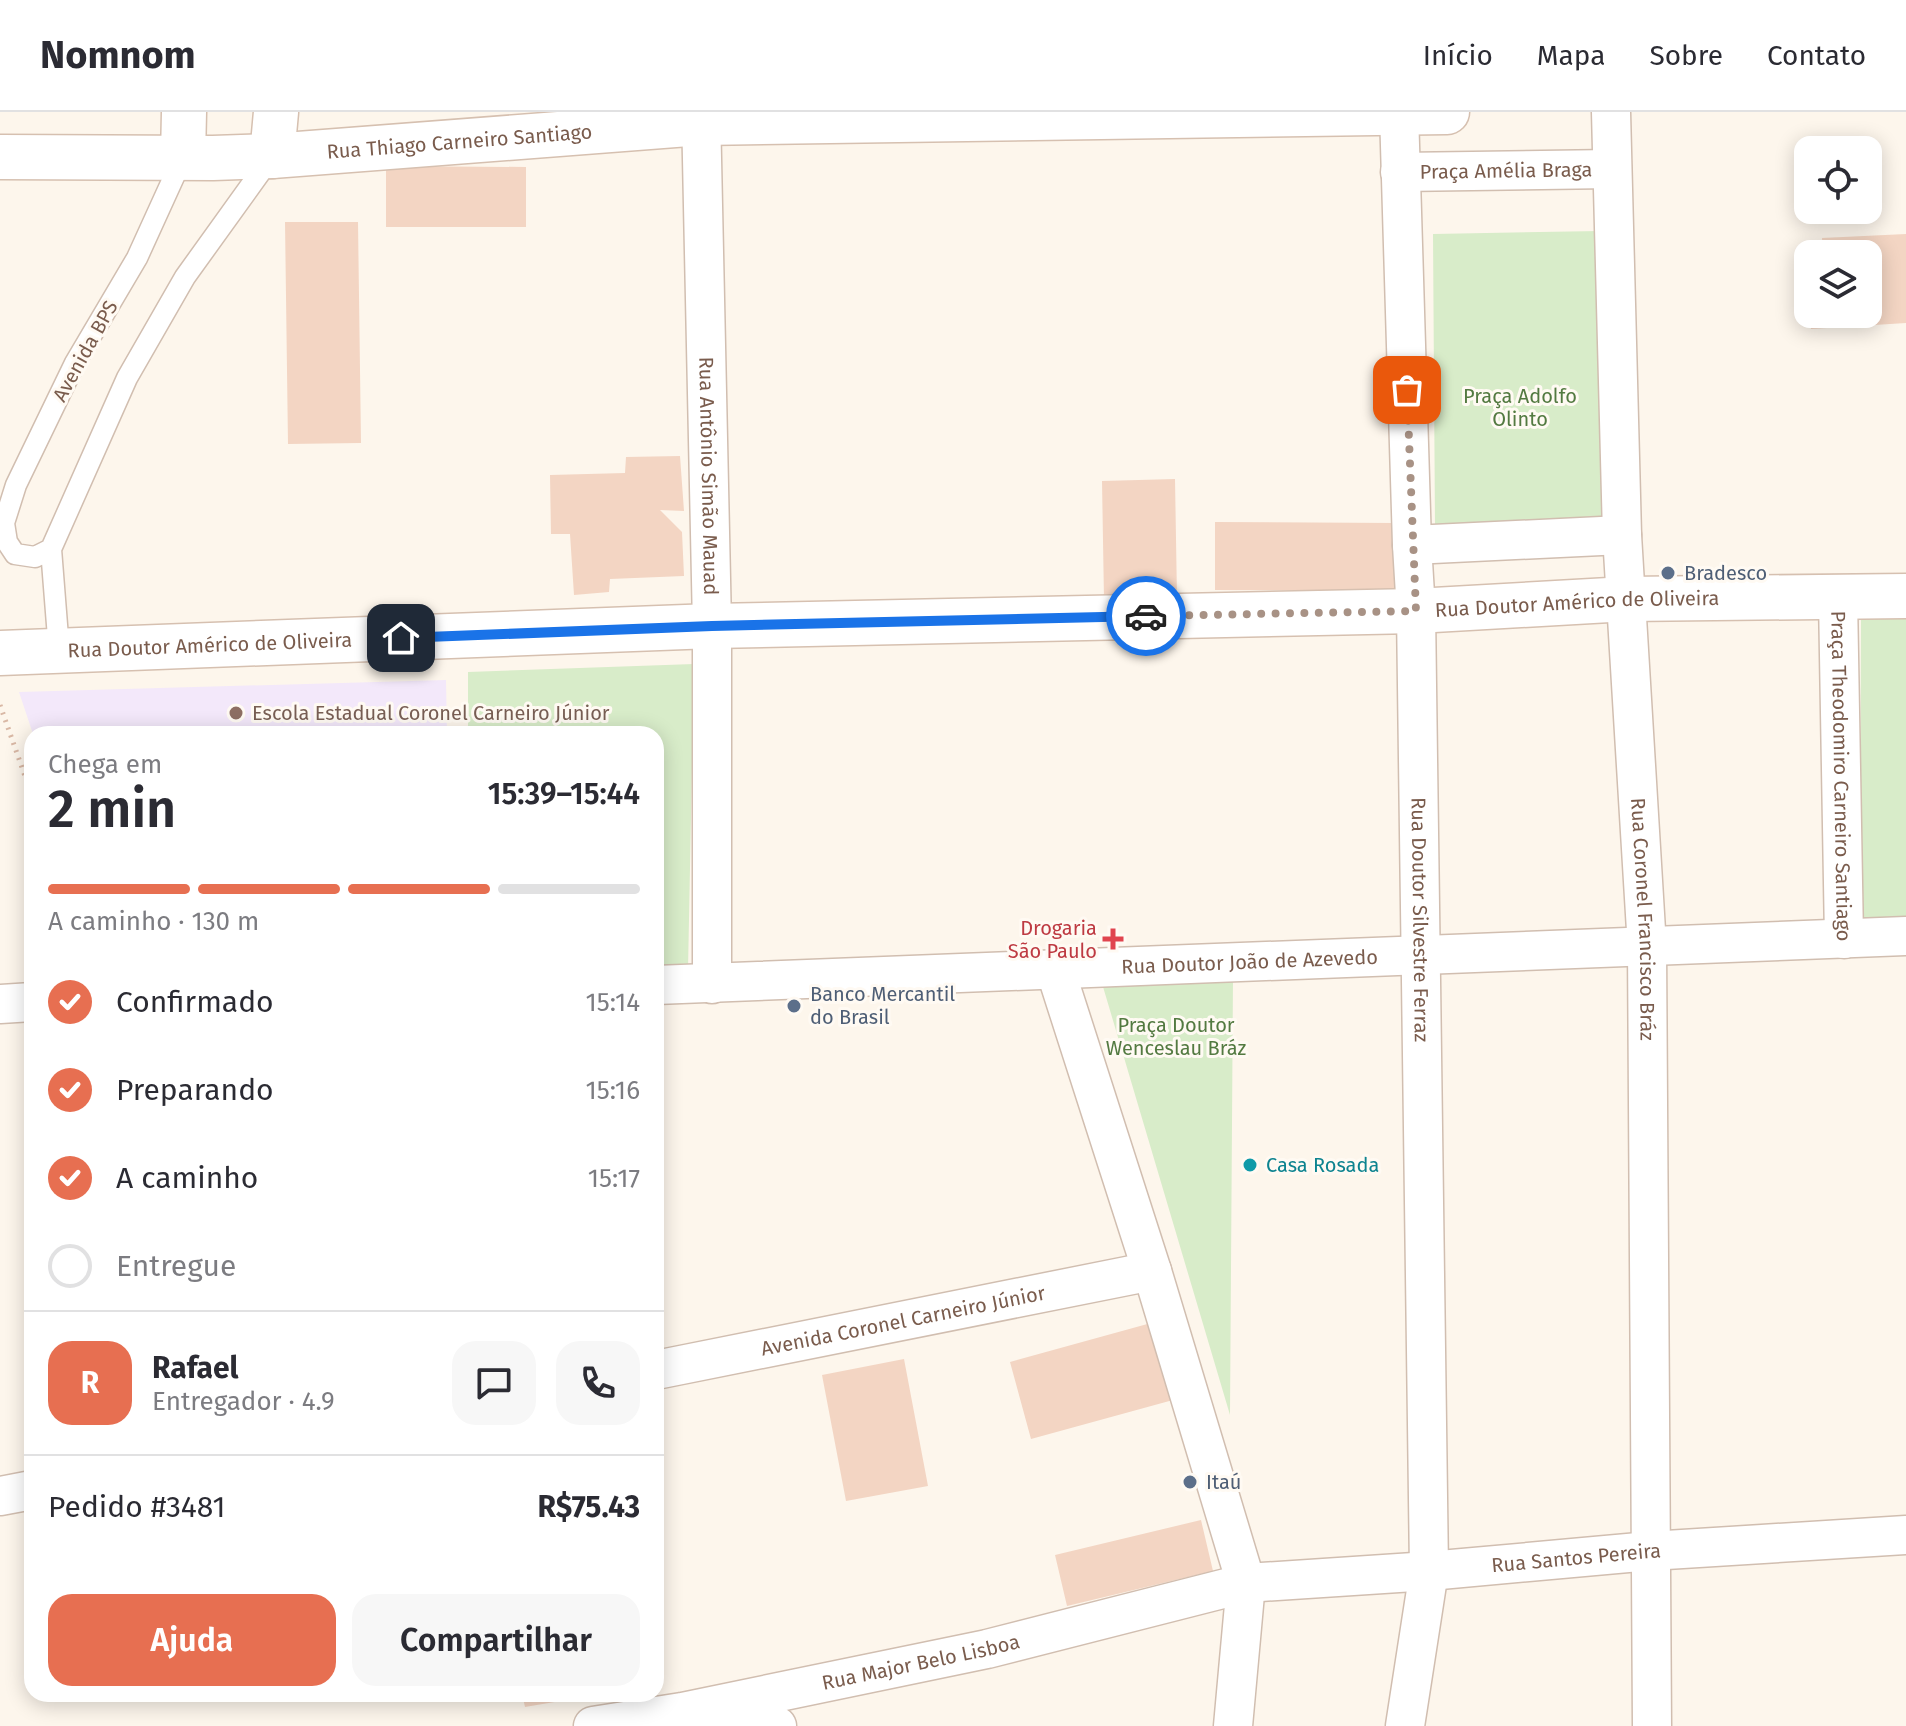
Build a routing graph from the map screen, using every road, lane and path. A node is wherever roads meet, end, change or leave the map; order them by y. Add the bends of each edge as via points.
1 (184, 112) edge
2 (276, 112) edge
3 (1447, 112) edge
4 (1611, 112) edge
5 (1399, 113) edge
6 (1030, 115) edge
7 (701, 118) edge
8 (272, 156) junction
9 (0, 157) edge
10 (183, 157) junction
11 (1612, 169) junction
12 (1400, 172) junction
13 (1622, 535) junction
14 (1412, 545) junction
15 (51, 549) junction
16 (1906, 596) edge
17 (1838, 598) junction
18 (1627, 599) junction
19 (1416, 611) junction
20 (712, 626) junction
21 (59, 650) junction
22 (0, 653) edge
23 (0, 705) edge
24 (24, 773) edge
25 (1906, 936) edge
26 (1844, 939) junction
27 (1647, 947) junction
28 (1421, 955) junction
29 (1055, 969) junction
30 (712, 984) junction
31 (664, 985) edge
32 (24, 1002) edge
33 (0, 1004) edge
34 (1152, 1271) junction
35 (664, 1368) edge
36 (24, 1492) edge
37 (0, 1496) edge
38 (1906, 1535) edge
39 (1650, 1551) junction
40 (1429, 1571) junction
41 (1246, 1583) junction
42 (682, 1712) junction
43 (593, 1726) edge
44 (777, 1726) edge
45 (1233, 1726) edge
46 (1405, 1726) edge
47 (1652, 1726) edge

1 - 10 main road, Avenida BPS
2 - 8 main road
3 - 5 main road, Rua Thiago Carneiro Santiago
4 - 11 street, Rua Coronel Francisco Bráz
5 - 6 main road, Rua Thiago Carneiro Santiago
5 - 12 street, Rua Doutor Silvestre Ferraz
6 - 7 main road, Rua Thiago Carneiro Santiago
7 - 8 main road, Rua Thiago Carneiro Santiago
7 - 20 street, Rua Antônio Simão Mauad
8 - 10 main road, Rua Thiago Carneiro Santiago
8 - 15 lane via 185,277 127,378
9 - 10 main road, Rua Thiago Carneiro Santiago
10 - 15 lane, Avenida BPS via 137,258 75,363 16,485 4,523 7,542 15,554 35,557
11 - 12 street, Praça Amélia Braga
11 - 13 street, Rua Coronel Francisco Bráz
12 - 14 street, Rua Doutor Silvestre Ferraz
13 - 14 street
13 - 18 street, Rua Coronel Francisco Bráz
14 - 19 street, Rua Doutor Silvestre Ferraz
15 - 21 lane
16 - 17 main road, Rua Doutor Américo de Oliveira
17 - 18 main road, Rua Doutor Américo de Oliveira
17 - 26 street, Praça Theodomiro Carneiro Santiago
18 - 19 main road, Rua Doutor Américo de Oliveira
18 - 27 street, Rua Coronel Francisco Bráz
19 - 20 main road, Rua Doutor Américo de Oliveira
19 - 28 street, Rua Doutor Silvestre Ferraz
20 - 21 main road, Rua Doutor Américo de Oliveira
20 - 30 street, Rua Antônio Simão Mauad
21 - 22 main road, Rua Doutor Américo de Oliveira
23 - 24 path
25 - 26 street, Praça Theodomiro Carneiro Santiago
26 - 27 street, Rua Doutor João de Azevedo
27 - 28 street, Rua Doutor João de Azevedo
27 - 39 street, Rua Coronel Francisco Bráz
28 - 29 street, Rua Doutor João de Azevedo
28 - 40 street, Rua Doutor Silvestre Ferraz
29 - 30 street, Rua Doutor João de Azevedo
29 - 34 street
30 - 31 street, Rua Doutor João de Azevedo
32 - 33 street
34 - 35 street, Avenida Coronel Carneiro Júnior
34 - 41 street
36 - 37 street
38 - 39 street, Rua Santos Pereira
39 - 40 street, Rua Santos Pereira
39 - 47 street, Rua Coronel Francisco Bráz
40 - 41 street, Rua Santos Pereira
40 - 46 street, Rua Doutor Silvestre Ferraz
41 - 42 street, Rua Major Belo Lisboa via 987,1649
41 - 45 street
42 - 43 street, Rua Major Belo Lisboa
42 - 44 street

